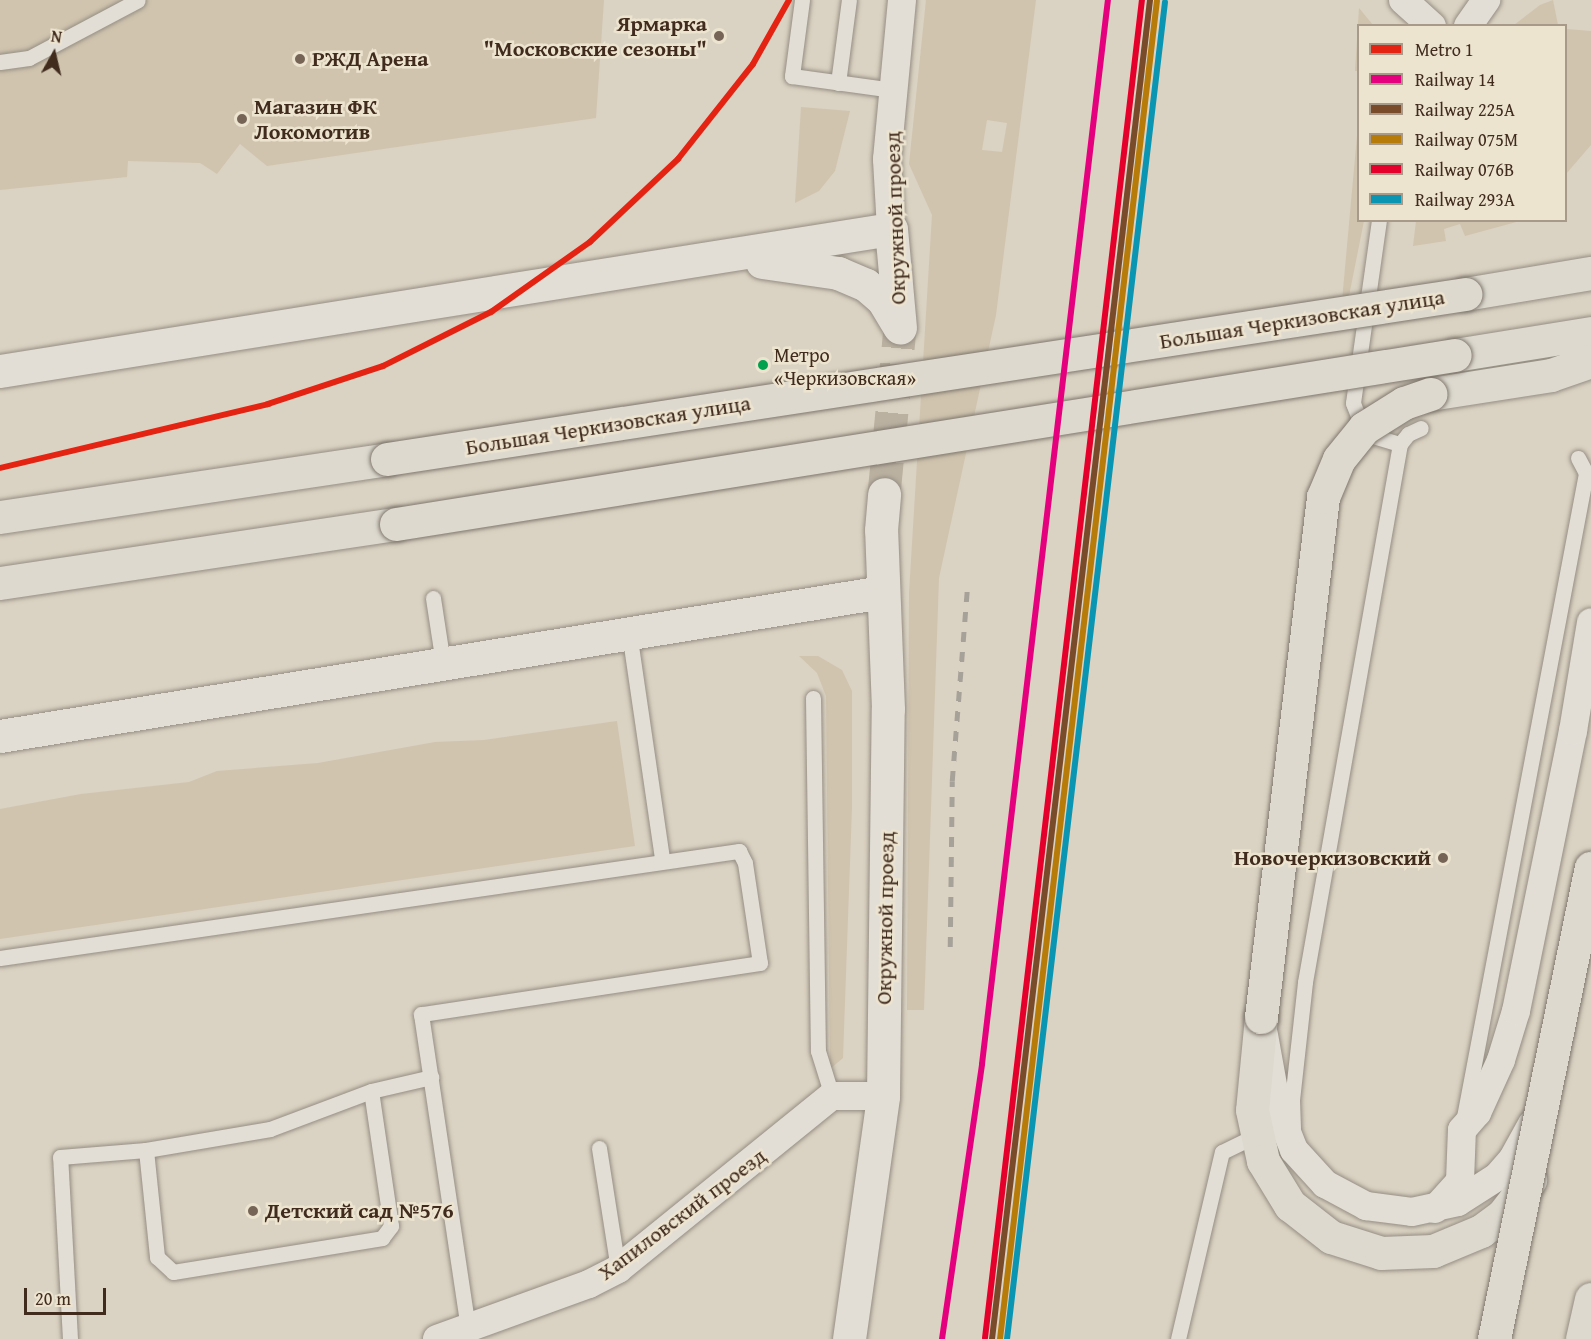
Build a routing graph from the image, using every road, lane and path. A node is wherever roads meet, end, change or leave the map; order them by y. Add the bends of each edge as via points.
1 (138, 0) edge
2 (802, 0) edge
3 (849, 0) edge
4 (902, 0) edge
5 (1403, 0) edge
6 (1485, 0) edge
7 (1430, 24) edge
8 (1469, 24) edge
9 (0, 62) edge
10 (838, 83) junction
11 (893, 90) junction
12 (1379, 222) edge
13 (891, 230) junction
14 (1591, 258) edge
15 (649, 268) junction
16 (1591, 273) edge
17 (1537, 282) junction
18 (1591, 333) edge
19 (1591, 361) edge
20 (0, 371) edge
21 (1421, 428) dead end
22 (1400, 444) junction
23 (1578, 458) dead end
24 (884, 494) tunnel mouth
25 (0, 504) edge
26 (68, 507) junction
27 (0, 517) edge
28 (0, 583) edge
29 (882, 592) junction
30 (433, 598) dead end
31 (1591, 622) edge
32 (629, 632) junction
33 (443, 663) junction
34 (813, 698) dead end
35 (6, 734) edge
36 (662, 859) junction
37 (1591, 868) edge
38 (1591, 880) edge
39 (0, 958) edge
40 (1261, 1017) junction
41 (1560, 1046) junction
42 (431, 1077) junction
43 (371, 1091) junction
44 (832, 1096) junction
45 (883, 1096) junction
46 (1462, 1130) junction
47 (1255, 1136) junction
48 (599, 1148) dead end
49 (146, 1150) junction
50 (1294, 1150) junction
51 (1435, 1209) junction
52 (618, 1269) junction
53 (1591, 1282) edge
54 (1591, 1299) edge
55 (468, 1327) junction
56 (70, 1339) edge
57 (437, 1339) edge
58 (849, 1339) edge
59 (1178, 1339) edge
60 (1494, 1339) edge
61 (1567, 1339) edge
62 (1582, 1339) edge

1 - 9 lane via 29,58
2 - 10 lane via 792,76
3 - 10 lane
4 - 11 street, Окружной проезд
5 - 7 street
6 - 8 street
10 - 11 lane
11 - 13 street, Окружной проезд via 887,159
12 - 22 lane via 1353,403 1362,426 1373,436
13 - 15 street
13 - 15 street, Окружной проезд via 900,328 883,300 866,285 838,273 761,262
14 - 17 street
15 - 20 street
16 - 17 main road, Большая Черкизовская улица
17 - 26 main road, Большая Черкизовская улица, bridge
18 - 28 main road, bridge via 396,524
19 - 40 main road, bridge via 1551,375 1430,394 1404,403 1364,428 1339,459 1323,497
21 - 22 lane via 1408,434
22 - 50 lane via 1305,982 1292,1100
23 - 46 lane via 1586,473
24 - 29 street, Окружной проезд
25 - 26 street
26 - 27 main road, Большая Черкизовская улица
29 - 32 street
29 - 45 street, Окружной проезд via 888,710
30 - 33 lane
31 - 46 street via 1516,1011 1501,1060 1477,1113
32 - 33 street
32 - 36 lane
33 - 35 street
34 - 44 lane via 818,1051
36 - 39 lane
36 - 42 lane via 739,851 745,863 760,963 421,1014
37 - 60 main road, bridge
38 - 41 main road
40 - 47 main road via 1252,1110
40 - 50 street via 1277,1107
41 - 47 main road via 1550,1125 1534,1174 1508,1209 1481,1232 1433,1251 1381,1253 1331,1237 1285,1198 1263,1161
41 - 51 street via 1534,1119 1512,1160 1478,1191
42 - 43 lane
42 - 55 lane
43 - 49 lane via 270,1129
43 - 49 lane via 391,1226 382,1238 173,1272 157,1257
44 - 45 street
44 - 52 street, Хапиловский проезд
45 - 58 street, Окружной проезд
46 - 51 street via 1460,1180
47 - 59 lane via 1222,1152
48 - 52 lane
49 - 56 lane via 60,1157
50 - 51 street via 1325,1184 1366,1206 1401,1211
52 - 55 street, Хапиловский проезд via 589,1284
53 - 61 street
54 - 62 main road
55 - 57 street, Хапиловский проезд

